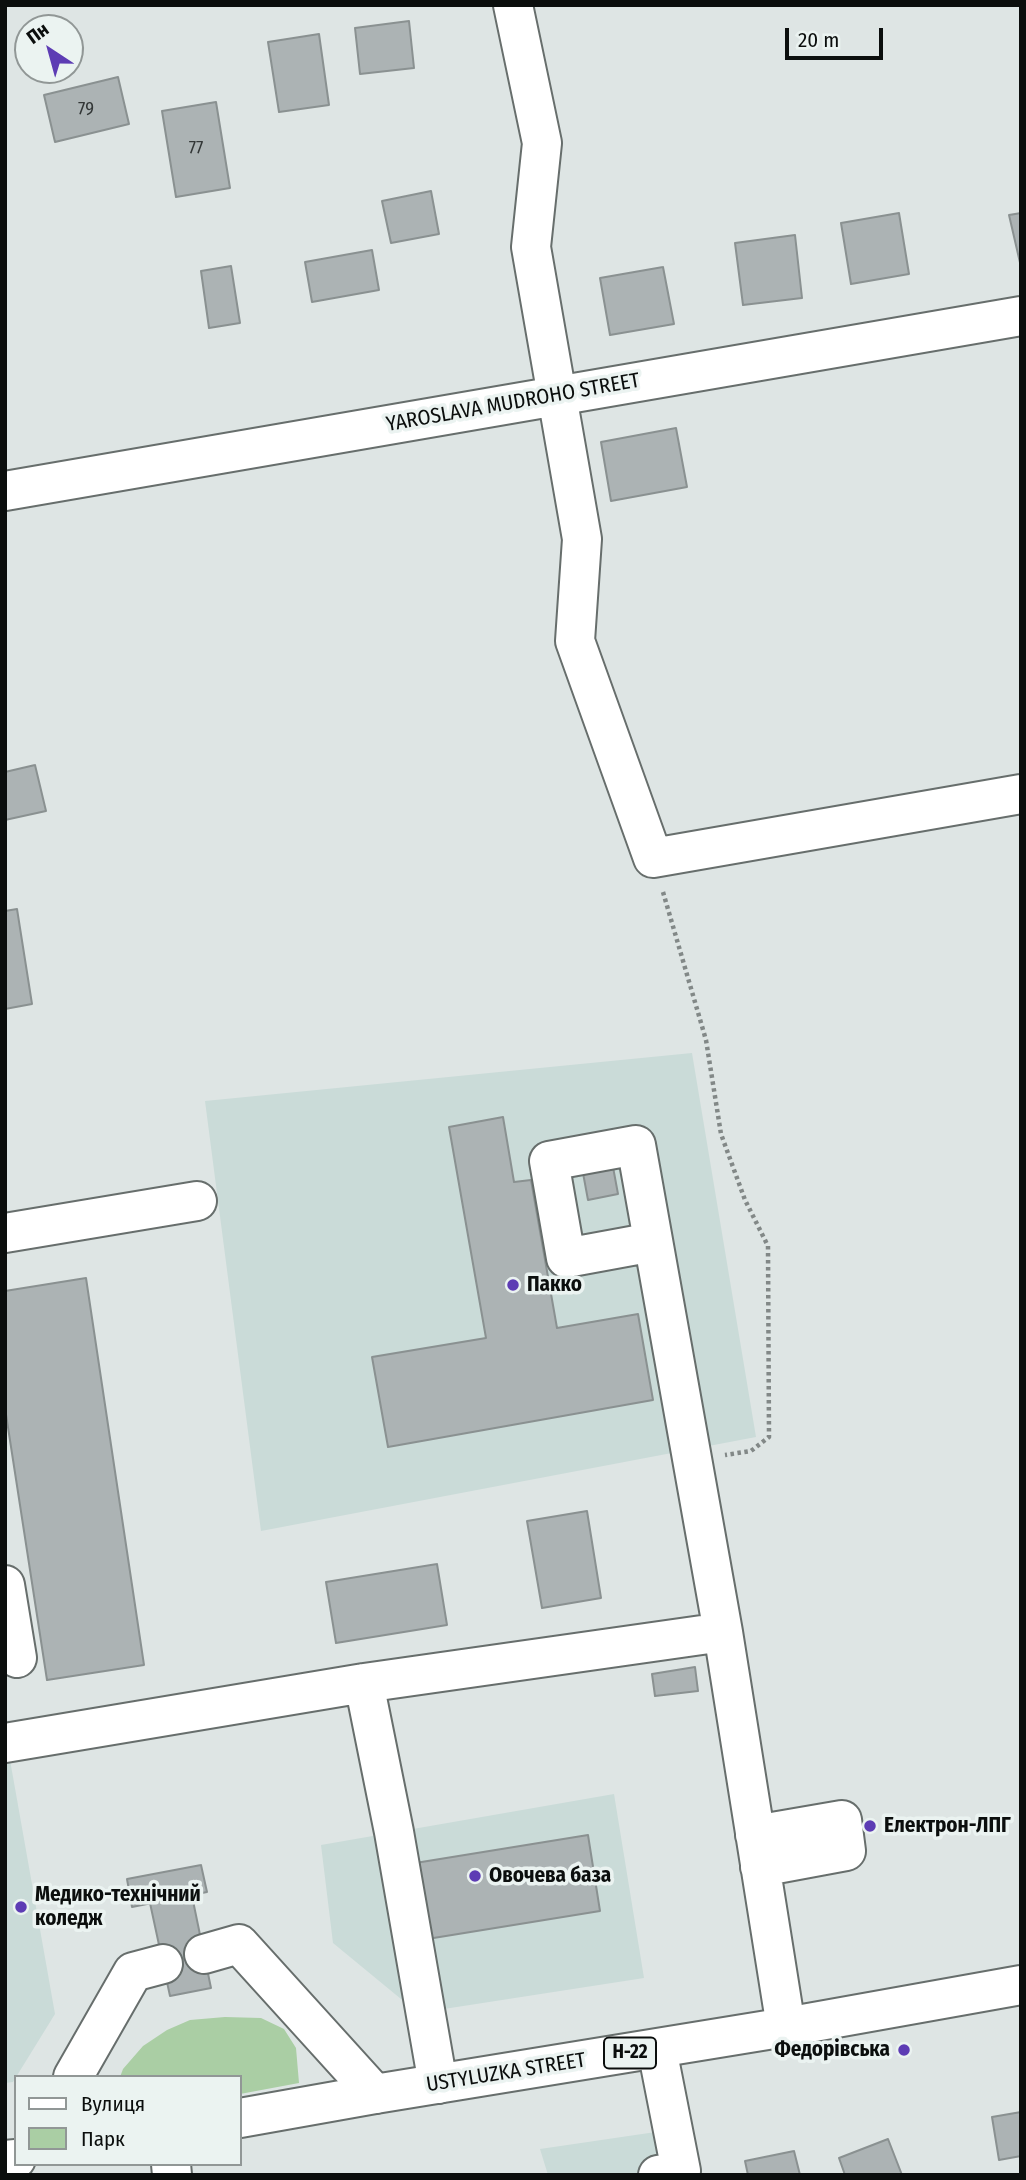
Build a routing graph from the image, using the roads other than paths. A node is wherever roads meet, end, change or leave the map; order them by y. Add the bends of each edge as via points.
1 (513, 5) edge
2 (1021, 316) edge
3 (557, 396) junction
4 (5, 491) edge
5 (1021, 794) edge
6 (197, 1201) dead end
7 (5, 1233) edge
8 (653, 1242) dead end
9 (5, 1585) edge
10 (723, 1632) junction
11 (17, 1658) dead end
12 (364, 1683) junction
13 (5, 1744) edge
14 (204, 1954) dead end
15 (163, 1964) dead end
16 (1021, 1985) edge
17 (786, 2027) junction
18 (657, 2049) junction
19 (75, 2075) edge
20 (438, 2084) junction
21 (375, 2094) junction
22 (242, 2118) edge
23 (658, 2175) edge

1 - 3 street via 542,143 531,247
2 - 3 street, YAROSLAVA MUDROHO STREET
3 - 4 street, YAROSLAVA MUDROHO STREET
3 - 5 street via 582,540 575,641 653,858
6 - 7 street
8 - 10 street
9 - 11 street
10 - 12 street
10 - 17 street
12 - 13 street
12 - 20 street
14 - 21 street via 239,1944
15 - 19 street via 133,1972
16 - 17 street, USTYLUZKA STREET / Н-22
17 - 18 street, USTYLUZKA STREET / Н-22
18 - 20 street, USTYLUZKA STREET / Н-22
18 - 23 street via 681,2171
20 - 21 street, USTYLUZKA STREET / Н-22
21 - 22 street, USTYLUZKA STREET / Н-22

